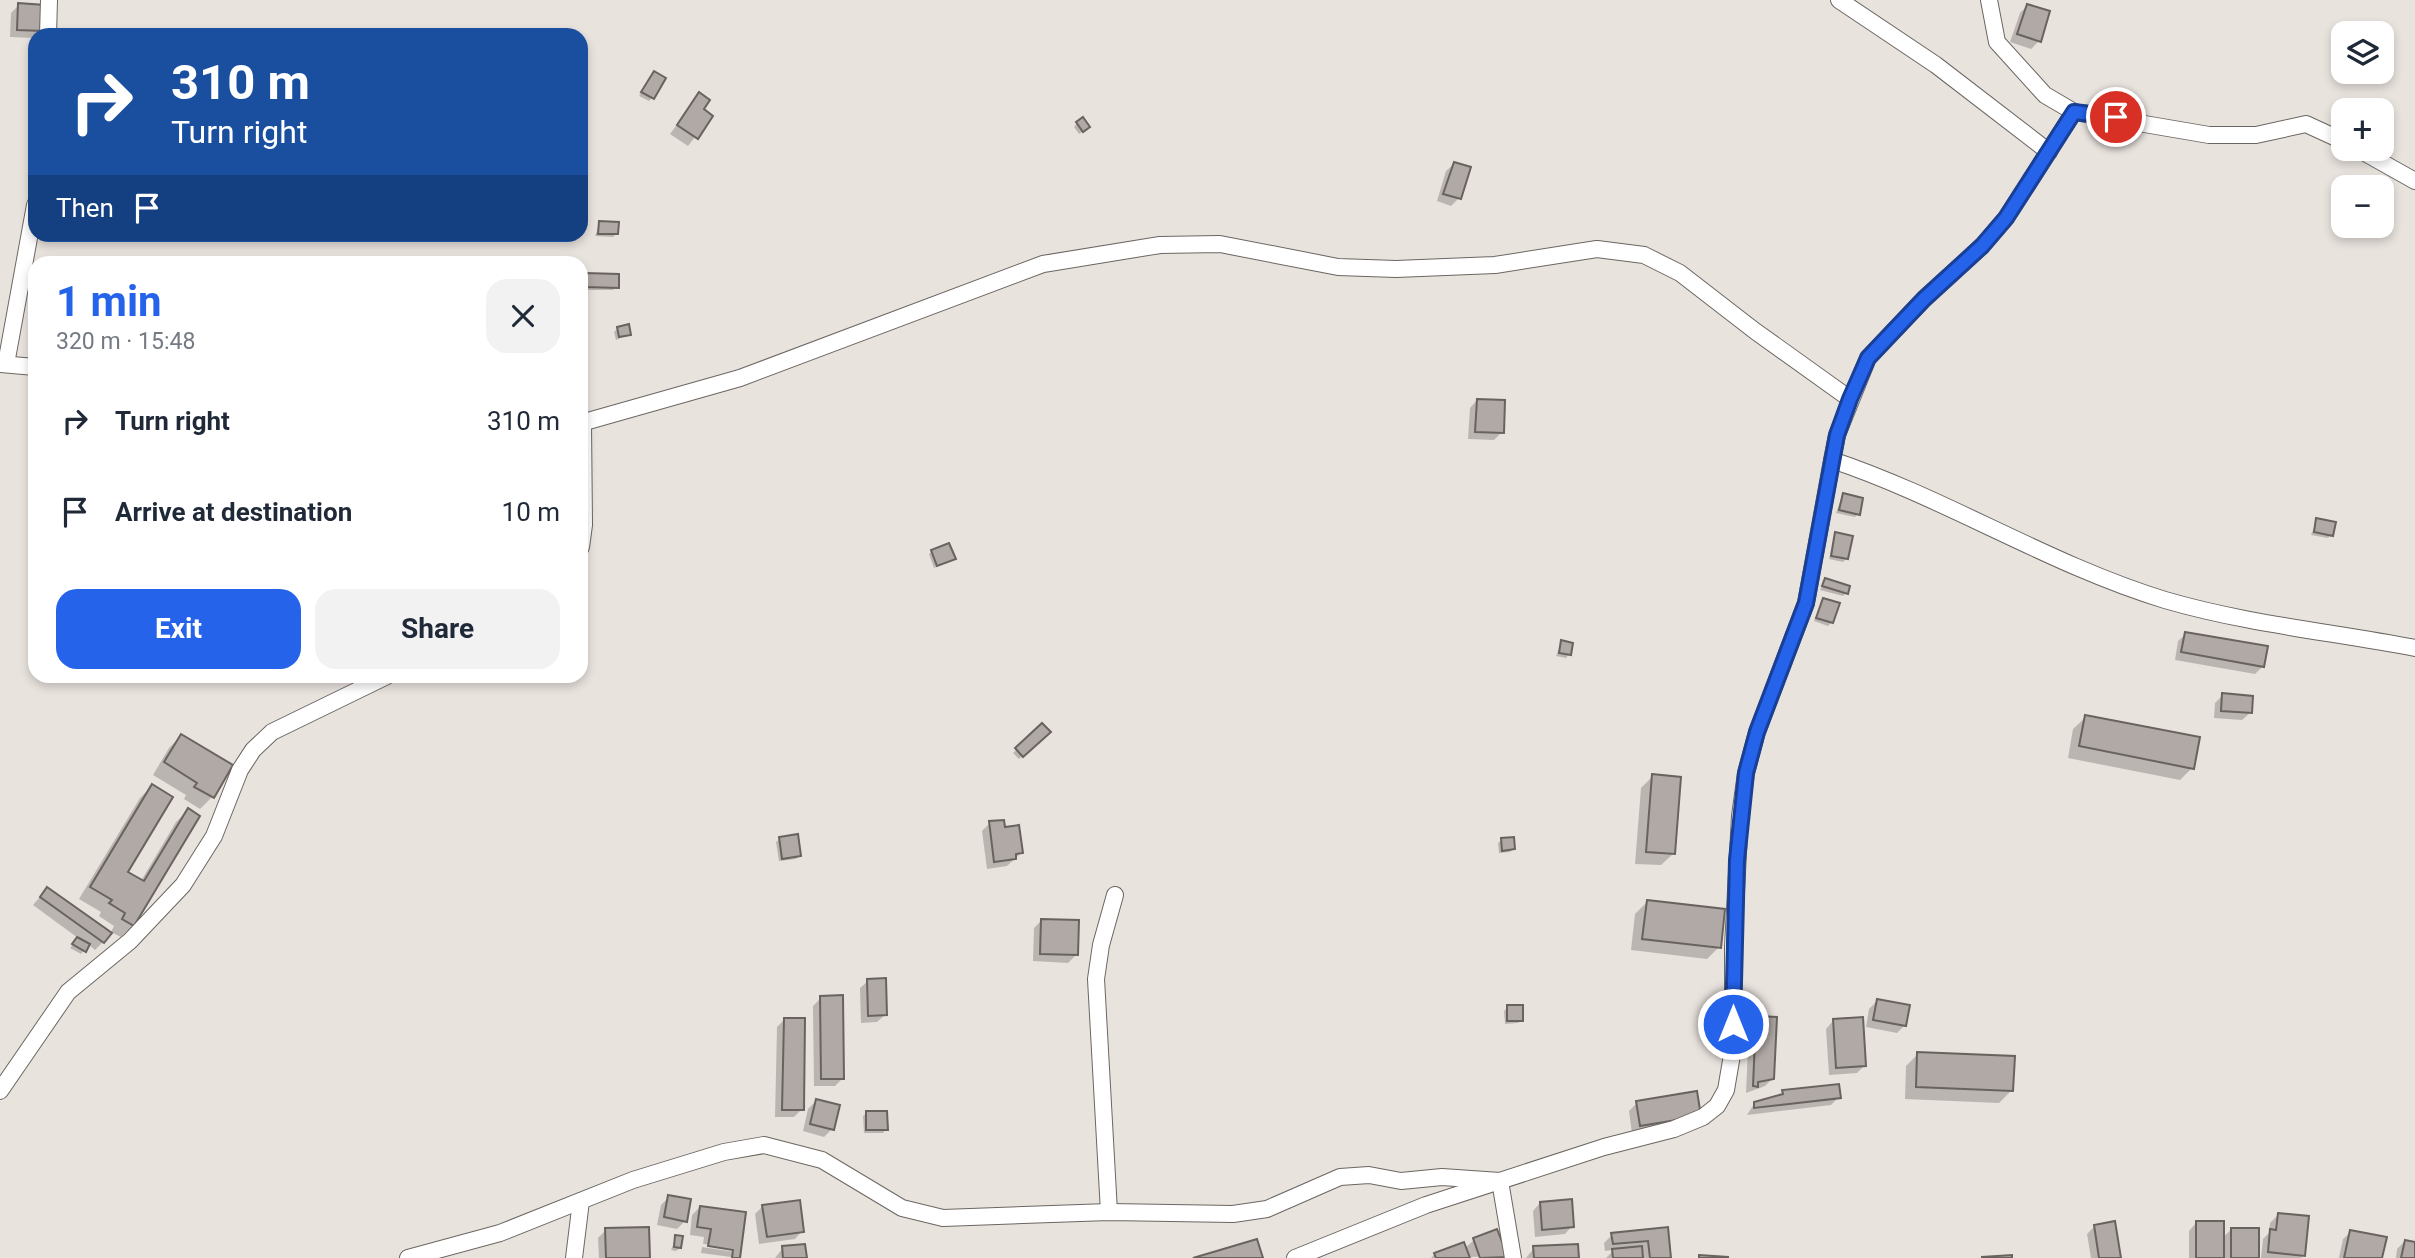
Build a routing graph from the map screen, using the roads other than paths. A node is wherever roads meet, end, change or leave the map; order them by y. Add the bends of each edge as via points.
1 (49, 0) edge
2 (1839, 0) edge
3 (1989, 0) edge
4 (48, 28) edge
5 (2074, 112) junction
6 (2331, 135) edge
7 (2049, 152) junction
8 (2379, 161) edge
9 (2415, 181) edge
10 (28, 240) edge
11 (3, 364) edge
12 (28, 366) edge
13 (1850, 399) junction
14 (588, 421) edge
15 (1832, 460) junction
16 (2415, 648) edge
17 (373, 683) edge
18 (1115, 895) dead end
19 (0, 1091) edge
20 (1500, 1181) junction
21 (581, 1201) junction
22 (1109, 1212) junction
23 (408, 1258) edge
24 (574, 1258) edge
25 (1295, 1258) edge
26 (1513, 1258) edge

1 - 4 street
2 - 7 street via 1936,65
3 - 5 street via 1997,42 2045,95
5 - 6 street via 2209,135 2256,135 2306,124
5 - 7 street
7 - 13 street via 1982,246 1868,358
8 - 9 street
10 - 11 street
11 - 12 street
13 - 14 street via 1681,272 1644,254 1597,249 1495,265 1396,269 1338,267 1220,244 1160,245 1043,264 740,378
13 - 15 street
15 - 16 street via 1915,490 2059,557 2165,599 2236,617
15 - 20 street via 1806,603 1746,773 1734,934 1733,1049 1726,1090 1703,1117 1674,1129
17 - 19 street via 272,732 253,751 240,770 214,835 183,886 130,941 68,992
18 - 22 street via 1096,979
20 - 22 street via 1340,1177 1267,1209 1233,1214
20 - 25 street
20 - 26 street
21 - 22 street via 724,1152 764,1145 822,1160 902,1208 943,1218
21 - 23 street via 500,1233
21 - 24 street

